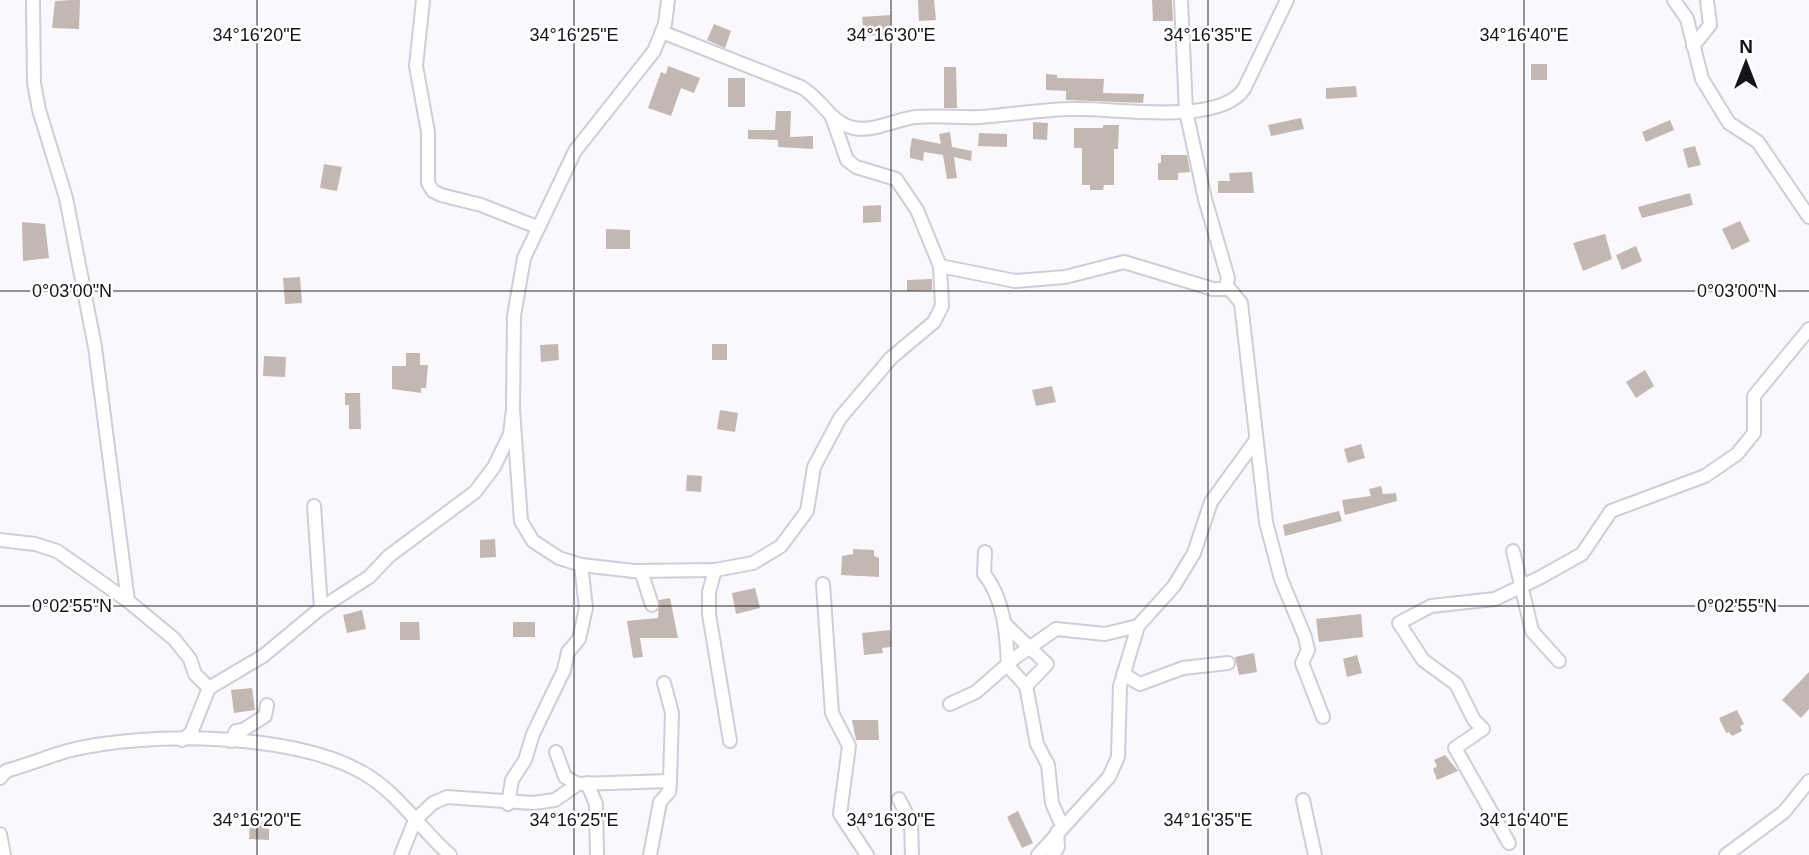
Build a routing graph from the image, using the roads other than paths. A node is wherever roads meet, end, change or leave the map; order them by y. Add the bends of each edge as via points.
1 (33, 0) edge
2 (423, 0) edge
3 (668, 0) edge
4 (1181, 0) edge
5 (1287, 0) edge
6 (1675, 0) edge
7 (1707, 0) edge
8 (662, 32) junction
9 (1693, 46) junction
10 (1186, 111) junction
11 (832, 117) junction
12 (1809, 217) edge
13 (537, 227) junction
14 (940, 266) junction
15 (1227, 286) junction
16 (1809, 329) edge
17 (513, 409) junction
18 (1256, 440) junction
19 (314, 506) dead end
20 (0, 540) edge
21 (1513, 551) dead end
22 (985, 552) dead end
23 (581, 565) junction
24 (715, 570) junction
25 (641, 571) junction
26 (823, 584) dead end
27 (1522, 586) junction
28 (128, 601) junction
29 (652, 605) dead end
30 (321, 608) junction
31 (1006, 625) junction
32 (1138, 626) junction
33 (1123, 630) junction
34 (1131, 644) junction
35 (1031, 647) junction
36 (1559, 661) dead end
37 (1228, 663) dead end
38 (1008, 666) junction
39 (1123, 674) junction
40 (664, 683) dead end
41 (1026, 686) junction
42 (209, 688) junction
43 (950, 704) dead end
44 (267, 705) dead end
45 (1323, 717) dead end
46 (182, 740) junction
47 (231, 741) junction
48 (730, 741) dead end
49 (556, 752) dead end
50 (0, 778) edge
51 (670, 781) junction
52 (1809, 781) edge
53 (583, 784) junction
54 (899, 799) dead end
55 (1303, 800) dead end
56 (508, 804) junction
57 (415, 820) junction
58 (1060, 829) junction
59 (0, 834) edge
60 (431, 839) junction
61 (1509, 843) dead end
62 (4, 855) edge
63 (401, 855) edge
64 (439, 855) edge
65 (450, 855) edge
66 (597, 855) edge
67 (650, 855) edge
68 (867, 855) edge
69 (912, 855) edge
70 (1038, 855) edge
71 (1053, 855) edge
72 (1315, 855) edge
73 (1726, 855) edge

1 - 28 street via 34,83 66,198 95,348
2 - 13 street via 416,74 428,132 433,191
3 - 8 street
4 - 10 street
5 - 10 street via 1238,97 1217,108
6 - 9 street via 1687,19
7 - 9 street via 1710,25
8 - 11 street via 801,87 821,101
8 - 13 street via 644,67 575,150
9 - 12 street via 1702,79 1729,123 1758,142
10 - 11 street via 1065,109 919,117 861,129
10 - 15 street
11 - 14 street via 847,160 900,183
13 - 17 street via 517,293
14 - 15 street via 1016,281 1065,276 1124,262 1213,289
14 - 24 street via 939,316 891,358 840,418 819,454 807,511 800,523 768,556 744,567
15 - 18 street via 1241,303
16 - 27 street via 1754,396 1754,433 1737,454 1705,476 1611,511 1582,554
17 - 23 street via 521,521 543,550
17 - 30 street via 510,434 475,492 389,556 369,577
18 - 32 street via 1211,502 1194,553 1180,577
18 - 45 street via 1270,541 1305,637 1308,650 1303,663
19 - 30 street
20 - 28 street via 57,551
21 - 27 street
22 - 31 street via 984,574
23 - 25 street
23 - 56 street via 586,608 579,639 568,652 525,760 512,780
24 - 25 street
24 - 48 street via 709,614
25 - 29 street
26 - 68 street via 832,713 849,746 840,814
27 - 36 street via 1532,631
27 - 61 street via 1494,598 1431,607 1399,623 1423,660 1456,684 1483,729 1455,748
28 - 42 street via 174,639
30 - 42 street via 263,656
31 - 35 street
31 - 38 street
32 - 33 street
32 - 34 street
33 - 34 street
33 - 35 street via 1105,634 1056,629
34 - 39 street
35 - 38 street
35 - 41 street via 1047,664
37 - 39 street via 1183,668 1140,684
38 - 41 street
38 - 43 street via 976,692
39 - 58 street via 1118,757 1109,777
40 - 51 street via 672,713
41 - 58 street
42 - 46 street via 191,733
44 - 47 street via 265,716 236,731
46 - 47 street
46 - 50 street via 124,742 69,751 6,771
47 - 57 street via 304,752 351,766 380,784
49 - 53 street via 565,777
51 - 53 street
51 - 67 street via 669,792 660,802
52 - 73 street via 1784,812
53 - 56 street via 555,800
53 - 66 street via 596,804
54 - 69 street via 911,823
55 - 72 street
56 - 57 street via 447,797
57 - 60 street
57 - 63 street
58 - 70 street
58 - 71 street
59 - 62 street
60 - 64 street
60 - 65 street

